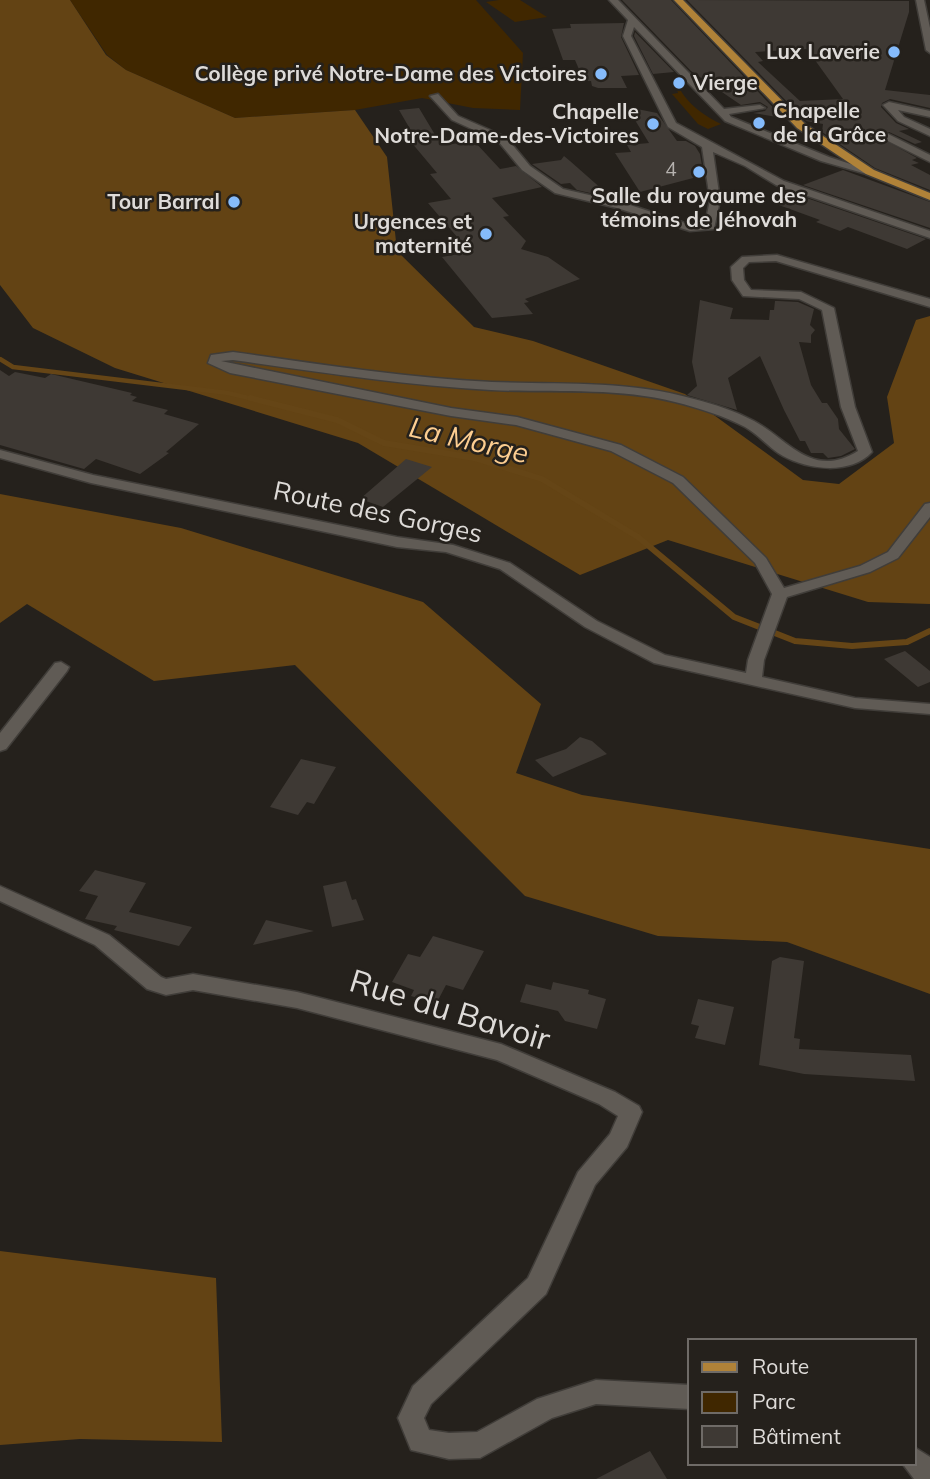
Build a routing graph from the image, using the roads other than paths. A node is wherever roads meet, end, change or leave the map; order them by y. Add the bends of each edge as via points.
1 (613, 0) edge
2 (677, 0) edge
3 (924, 4) edge
4 (632, 20) junction
5 (929, 43) edge
6 (893, 91) dead end
7 (435, 96) dead end
8 (888, 105) junction
9 (760, 108) dead end
10 (720, 112) junction
11 (930, 114) edge
12 (918, 128) junction
13 (930, 133) edge
14 (707, 146) junction
15 (930, 159) edge
16 (870, 172) junction
17 (930, 197) edge
18 (930, 235) edge
19 (930, 303) edge
20 (0, 454) edge
21 (930, 507) edge
22 (777, 599) junction
23 (61, 667) dead end
24 (753, 679) junction
25 (930, 709) edge
26 (0, 745) edge
27 (0, 894) edge
28 (688, 1397) edge
29 (916, 1462) edge
30 (930, 1476) edge

1 - 4 street
2 - 16 main road via 801,126
3 - 5 street
4 - 10 street
4 - 14 street via 627,36 672,125
6 - 8 street
7 - 14 street via 455,118 502,139 526,168 559,191 690,228 710,226 715,200
8 - 11 street
8 - 12 street
9 - 10 street
10 - 16 street via 738,125
12 - 13 street
12 - 15 street via 888,137
14 - 18 street via 780,183
16 - 17 main road
19 - 22 street via 777,258 747,259 737,267 738,280 747,293 801,296 828,308 848,407 865,452 855,461 839,464 802,459 748,424 653,393 433,382 233,356 216,358 214,363 230,369 517,421 616,448 678,480 761,561
20 - 24 street, Route des Gorges via 91,479 397,542 448,548 505,566 591,624 660,659
21 - 22 street via 893,555
22 - 24 street
23 - 26 street
24 - 25 street, Route des Gorges via 855,703
27 - 28 street, Rue du Bavoir via 102,940 154,983 166,987 193,982 297,1000 501,1053 631,1112 619,1140 586,1179 537,1286 422,1395 411,1419 420,1441 480,1445 546,1408 596,1392
29 - 30 street

